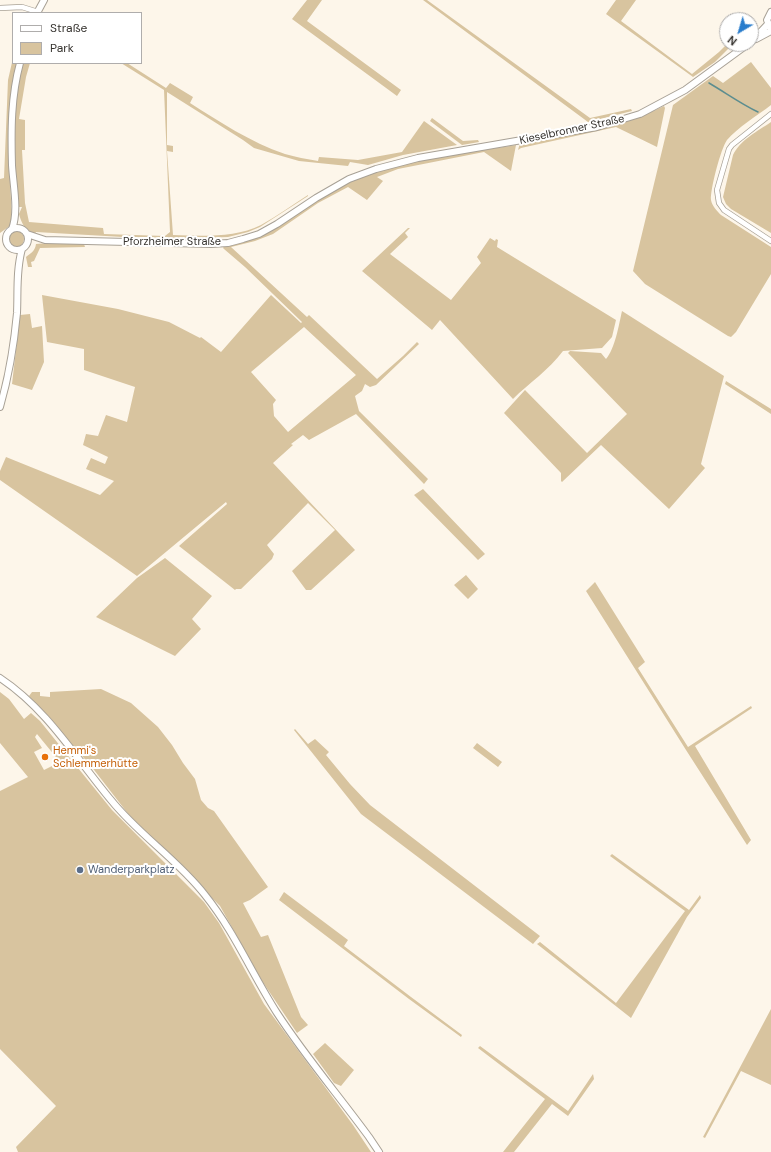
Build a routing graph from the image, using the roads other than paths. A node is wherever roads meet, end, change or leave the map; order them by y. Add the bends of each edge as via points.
1 (44, 0) edge
2 (0, 8) edge
3 (38, 12) edge
4 (771, 12) edge
5 (770, 28) edge
6 (759, 36) edge
7 (736, 52) edge
8 (20, 64) edge
9 (771, 114) edge
10 (376, 169) joint
11 (15, 212) junction
12 (9, 231) junction
13 (25, 231) junction
14 (0, 236) edge
15 (45, 240) junction
16 (0, 241) edge
17 (771, 241) edge
18 (9, 247) junction
19 (25, 247) junction
20 (18, 269) junction
21 (0, 407) edge
22 (0, 678) edge
23 (379, 1152) edge

1 - 3 street
2 - 3 street via 22,7
4 - 5 street via 768,16
5 - 6 street, Kieselbronner Straße
7 - 10 street, Kieselbronner Straße via 685,90 631,118 597,127 418,158
8 - 11 street via 11,128
9 - 17 street via 729,149 717,190 719,203 724,210
10 - 15 street, Pforzheimer Straße via 332,188 259,234 228,243
11 - 12 street via 14,224
11 - 13 street
12 - 13 street via 18,228
12 - 14 street
12 - 18 street via 6,238
13 - 15 street, Pforzheimer Straße
13 - 19 street via 28,240
15 - 19 street, Pforzheimer Straße
16 - 18 street
18 - 19 street via 16,250
18 - 20 street
19 - 20 street
20 - 21 street via 17,314
22 - 23 street via 47,719 123,814 204,894 225,923 285,1025

